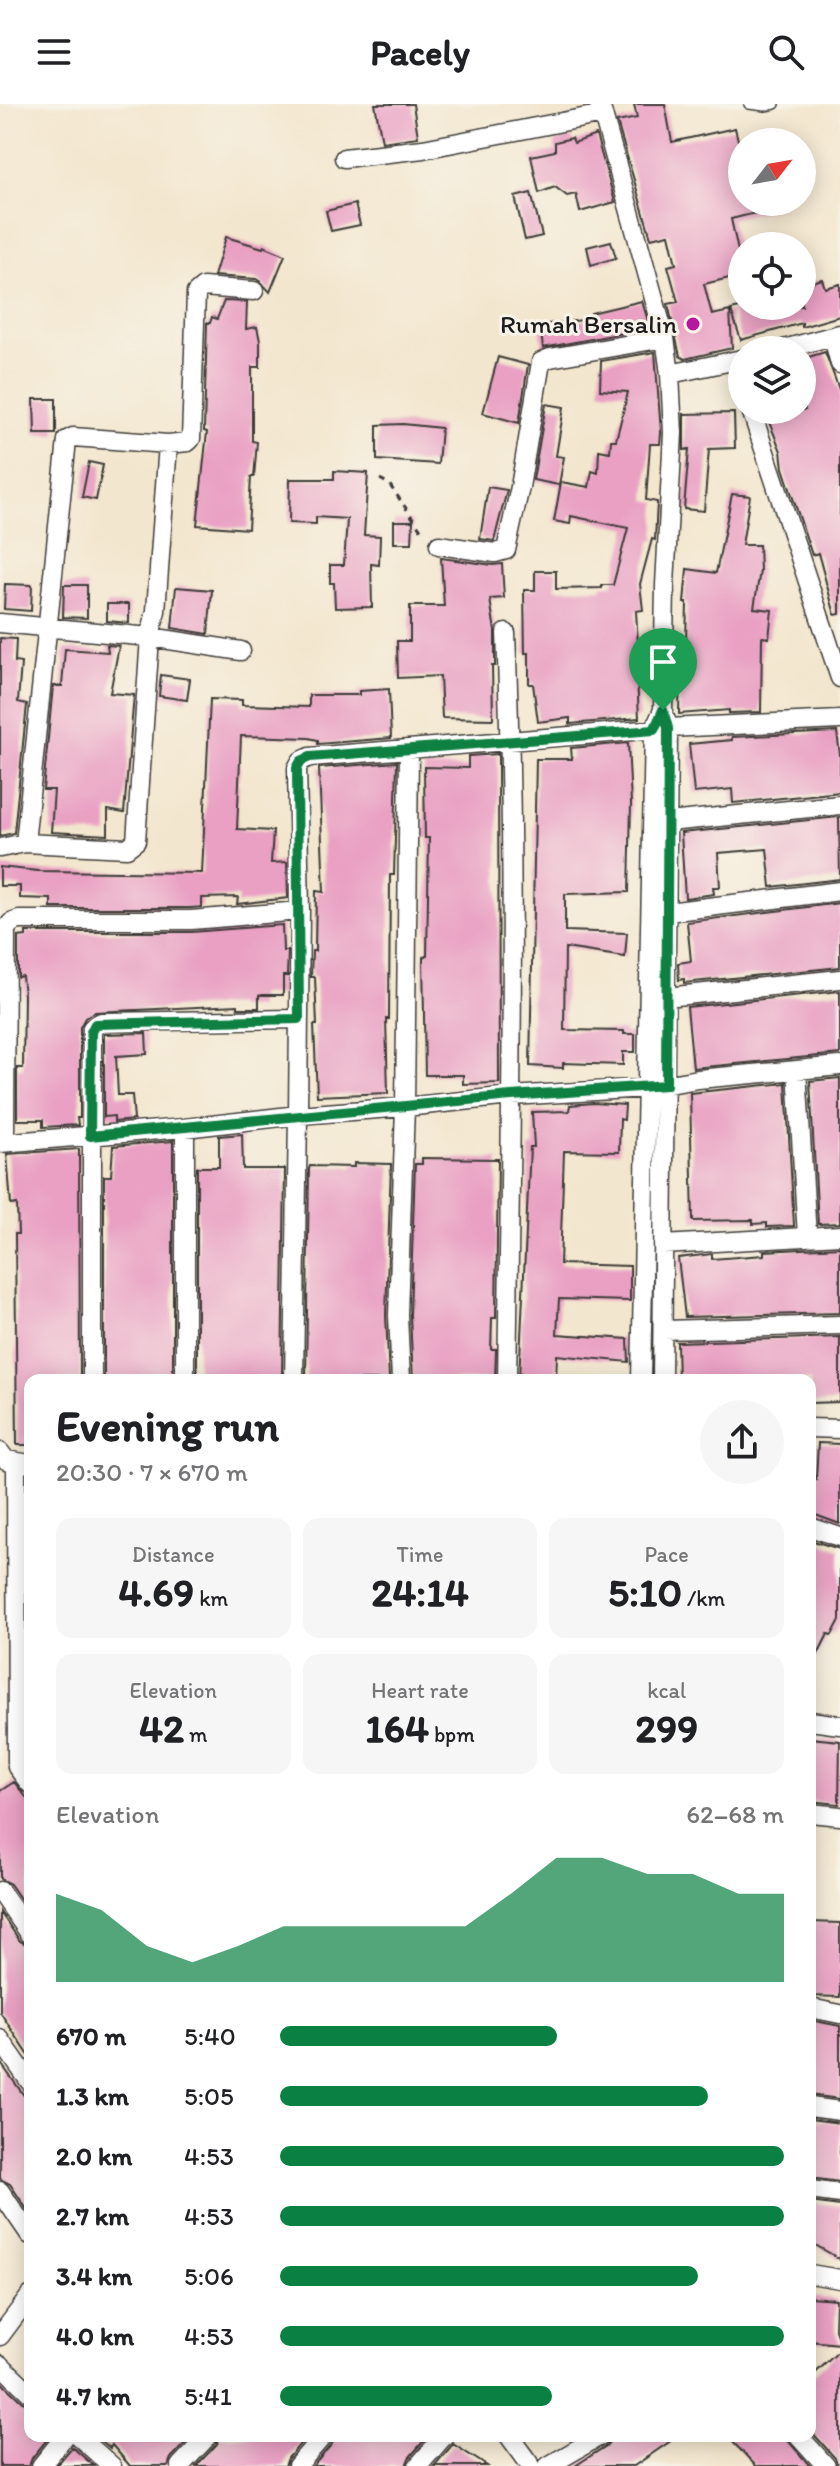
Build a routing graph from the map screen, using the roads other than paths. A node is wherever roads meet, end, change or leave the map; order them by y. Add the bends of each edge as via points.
1 (749, 104) edge
2 (775, 104) edge
3 (602, 109) edge
4 (344, 158) dead end
5 (254, 291) dead end
6 (836, 336) edge
7 (665, 338) junction
8 (816, 341) edge
9 (728, 362) edge
10 (840, 364) edge
11 (670, 374) junction
12 (756, 424) edge
13 (168, 444) junction
14 (439, 545) road end
15 (0, 623) edge
16 (49, 628) junction
17 (506, 633) dead end
18 (150, 637) junction
19 (241, 651) dead end
20 (840, 678) edge
21 (840, 720) edge
22 (661, 729) junction
23 (510, 742) junction
24 (409, 751) junction
25 (840, 805) edge
26 (668, 822) junction
27 (25, 843) junction
28 (0, 848) edge
29 (840, 891) edge
30 (300, 911) junction
31 (667, 912) junction
32 (840, 979) edge
33 (666, 997) junction
34 (299, 1019) junction
35 (840, 1066) edge
36 (797, 1070) junction
37 (666, 1085) junction
38 (646, 1088) junction
39 (511, 1096) junction
40 (405, 1107) junction
41 (298, 1115) junction
42 (185, 1128) junction
43 (90, 1136) junction
44 (2, 1142) edge
45 (840, 1235) edge
46 (807, 1237) junction
47 (663, 1245) junction
48 (840, 1325) edge
49 (663, 1330) junction
50 (92, 1374) edge
51 (185, 1374) edge
52 (294, 1374) edge
53 (401, 1374) edge
54 (507, 1374) edge
55 (641, 1374) edge
56 (662, 1374) edge
57 (816, 1428) edge
58 (840, 1429) edge
59 (15, 1459) edge
60 (816, 1529) edge
61 (840, 1537) edge
62 (24, 1658) edge
63 (816, 1722) edge
64 (840, 1725) edge
65 (16, 1767) edge
66 (816, 1814) edge
67 (840, 1816) edge
68 (0, 1891) edge
69 (24, 1925) edge
70 (816, 2009) edge
71 (840, 2014) edge
72 (0, 2039) edge
73 (24, 2073) edge
74 (816, 2108) edge
75 (840, 2111) edge
76 (0, 2191) edge
77 (816, 2191) edge
78 (840, 2194) edge
79 (24, 2226) edge
80 (816, 2275) edge
81 (840, 2279) edge
82 (24, 2304) edge
83 (0, 2336) edge
84 (0, 2364) edge
85 (24, 2387) edge
86 (71, 2442) edge
87 (83, 2442) edge
88 (202, 2442) edge
89 (318, 2442) edge
90 (439, 2442) edge
91 (513, 2442) edge
92 (590, 2442) edge
93 (804, 2442) edge
94 (41, 2466) edge
95 (112, 2466) edge
96 (180, 2466) edge
97 (297, 2466) edge
98 (418, 2466) edge
99 (531, 2466) edge
100 (548, 2466) edge
101 (826, 2466) edge

1 - 2 lane
3 - 4 street via 423,149
3 - 7 street
5 - 13 street via 203,287 196,293 191,439 183,445
6 - 8 street
6 - 10 street
7 - 11 street
7 - 14 street via 541,362 506,550
9 - 11 street
11 - 22 street via 673,433
12 - 20 street
13 - 16 street via 67,440
13 - 18 street
15 - 16 street
16 - 18 street
16 - 27 street
17 - 23 street
18 - 19 street
18 - 27 street via 136,841 127,848
21 - 22 street
22 - 23 street
22 - 26 street
22 - 38 street
23 - 24 street
23 - 39 street
24 - 30 street via 310,757 299,764
24 - 40 street
25 - 26 street
26 - 31 street
27 - 28 street
29 - 31 street
30 - 34 street
30 - 44 street via 191,920 11,923 6,929
31 - 33 street
32 - 33 street
33 - 37 street
34 - 41 street
34 - 43 street via 95,1024
35 - 36 street
36 - 37 street
36 - 46 street
37 - 38 street
37 - 47 street
38 - 39 street
38 - 55 street
39 - 40 street
39 - 54 street
40 - 41 street
40 - 53 street
41 - 42 street
41 - 52 street
42 - 43 street
42 - 51 street
43 - 44 street
43 - 50 street
45 - 46 street
46 - 47 street
47 - 49 street
48 - 49 street
49 - 56 street
57 - 58 street
59 - 62 street
60 - 61 street
62 - 65 street
63 - 64 street
66 - 67 street
68 - 69 street
70 - 71 street
72 - 73 street
74 - 75 street
76 - 79 street
77 - 78 street
80 - 81 street
82 - 83 street
84 - 85 street
86 - 94 street
87 - 95 street
88 - 96 street
89 - 97 street
90 - 98 street
91 - 99 street
92 - 100 street
93 - 101 street

